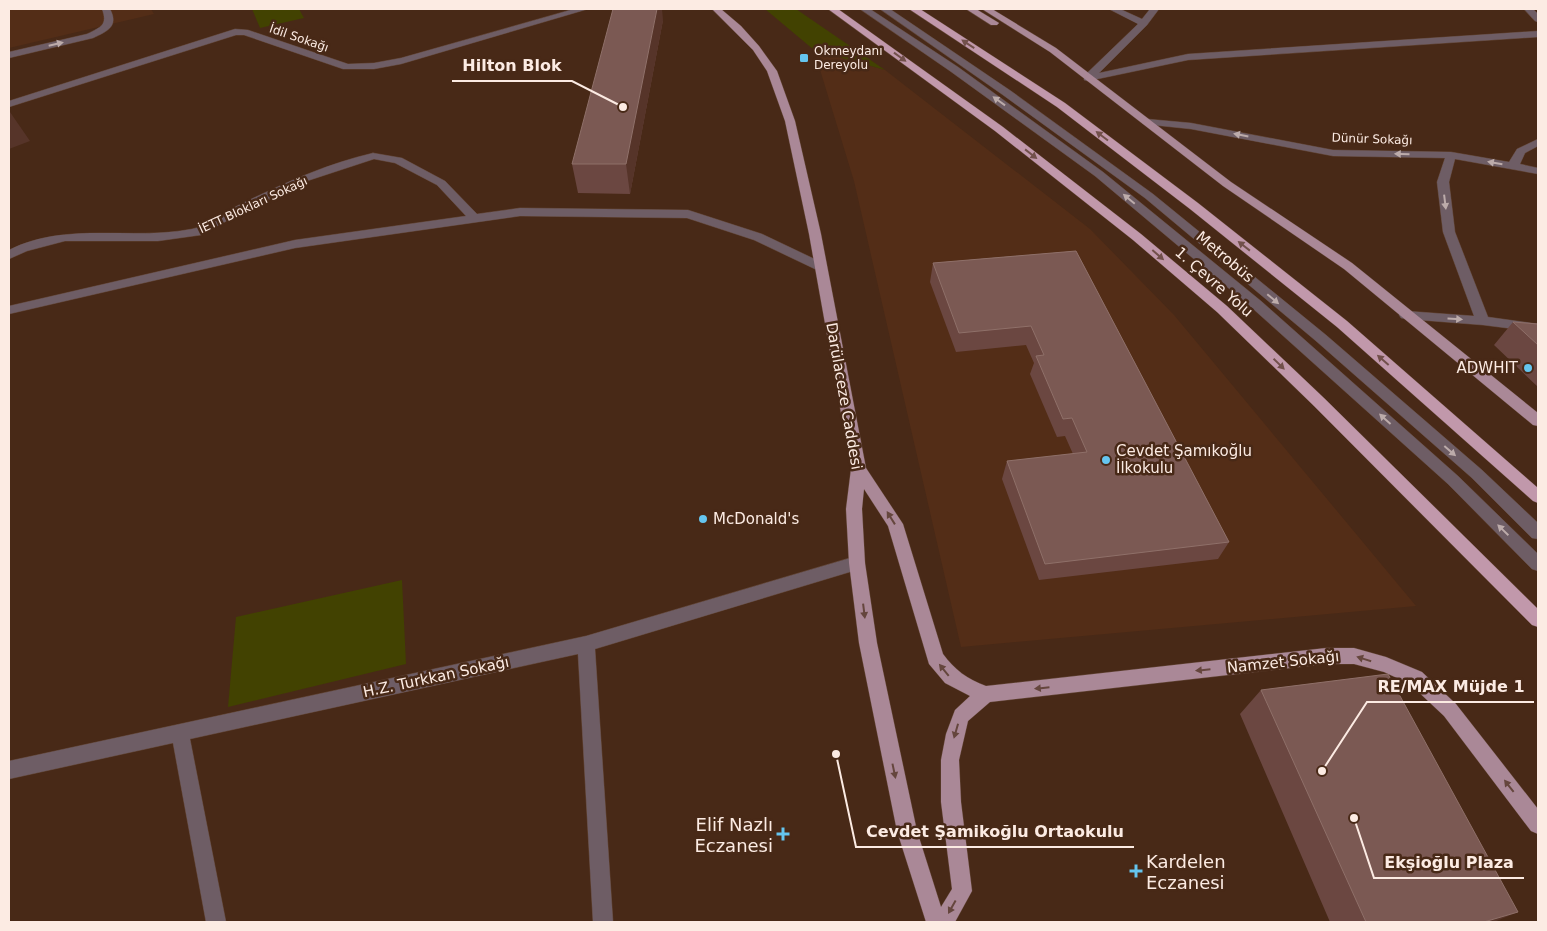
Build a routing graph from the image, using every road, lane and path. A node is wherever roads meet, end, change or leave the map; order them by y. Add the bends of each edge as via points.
1 (106, 9) edge
2 (583, 9) edge
3 (716, 9) edge
4 (832, 9) edge
5 (864, 9) edge
6 (884, 9) edge
7 (914, 9) edge
8 (970, 9) edge
9 (986, 9) edge
10 (1113, 9) edge
11 (1154, 9) edge
12 (1528, 9) edge
13 (1538, 19) edge
14 (1144, 23) junction
15 (1538, 34) edge
16 (9, 55) edge
17 (1088, 78) junction
18 (9, 104) edge
19 (1147, 122) junction
20 (1538, 142) edge
21 (1451, 155) junction
22 (1514, 166) junction
23 (1538, 171) edge
24 (475, 219) junction
25 (9, 255) edge
26 (821, 267) junction
27 (9, 310) edge
28 (1406, 316) junction
29 (1483, 321) junction
30 (1538, 328) edge
31 (1538, 421) edge
32 (859, 469) junction
33 (1538, 497) edge
34 (1538, 533) edge
35 (857, 563) junction
36 (1538, 564) edge
37 (1538, 620) edge
38 (586, 644) junction
39 (986, 694) junction
40 (180, 733) junction
41 (9, 770) edge
42 (1538, 824) edge
43 (216, 922) edge
44 (603, 922) edge
45 (936, 922) edge
46 (944, 922) edge

16 -> 1 street via 90,36 109,23
2 - 18 street, İdil Sokağı via 410,58 361,68 347,67 245,32 235,32
3 - 26 main road, Darülaceze Caddesi via 738,28 772,71 790,121
4 -> 37 highway, 1. Çevre Yolu via 999,129 1137,237 1222,309
36 -> 5 street, Metrobüs via 1453,480 1256,304 1099,174 954,69
6 -> 34 street, Metrobüs via 1149,196 1477,474
33 -> 7 highway via 1342,324 1186,200 1061,105
8 - 17 main road
9 - 17 main road via 1053,50
10 - 14 street
11 - 14 street
12 - 13 street
14 - 17 street
15 - 17 street via 1188,57
17 - 19 main road
21 -> 19 street, Dünür Sokağı via 1333,153 1191,126
19 - 28 main road via 1226,184 1348,266
20 - 22 street via 1521,151
22 -> 21 street, Dünür Sokağı
21 -> 29 street via 1443,182 1449,232
22 - 23 street, Dünür Sokağı
24 - 25 street, İETT Blokları Sokağı via 441,183 398,160 373,156 303,180 197,232 158,237 64,237
24 - 26 street via 520,212 688,214 758,237
24 - 27 street via 295,244
26 - 32 main road, Darülaceze Caddesi
28 -> 29 street
28 - 31 main road
29 - 30 street
32 - 35 main road, Darülaceze Caddesi via 854,508
39 -> 32 main road, Namzet Sokağı via 948,676 935,658 895,524
35 - 38 street, H.Z. Turkkan Sokağı
35 -> 45 main road, Darülaceze Caddesi via 868,643 907,831
38 - 40 street, H.Z. Turkkan Sokağı
38 - 44 street
42 -> 39 main road, Namzet Sokağı via 1450,710 1416,678 1354,656 1326,656
39 -> 46 main road via 961,716 950,760 951,802 962,891
40 - 41 street, H.Z. Turkkan Sokağı
40 - 43 street

